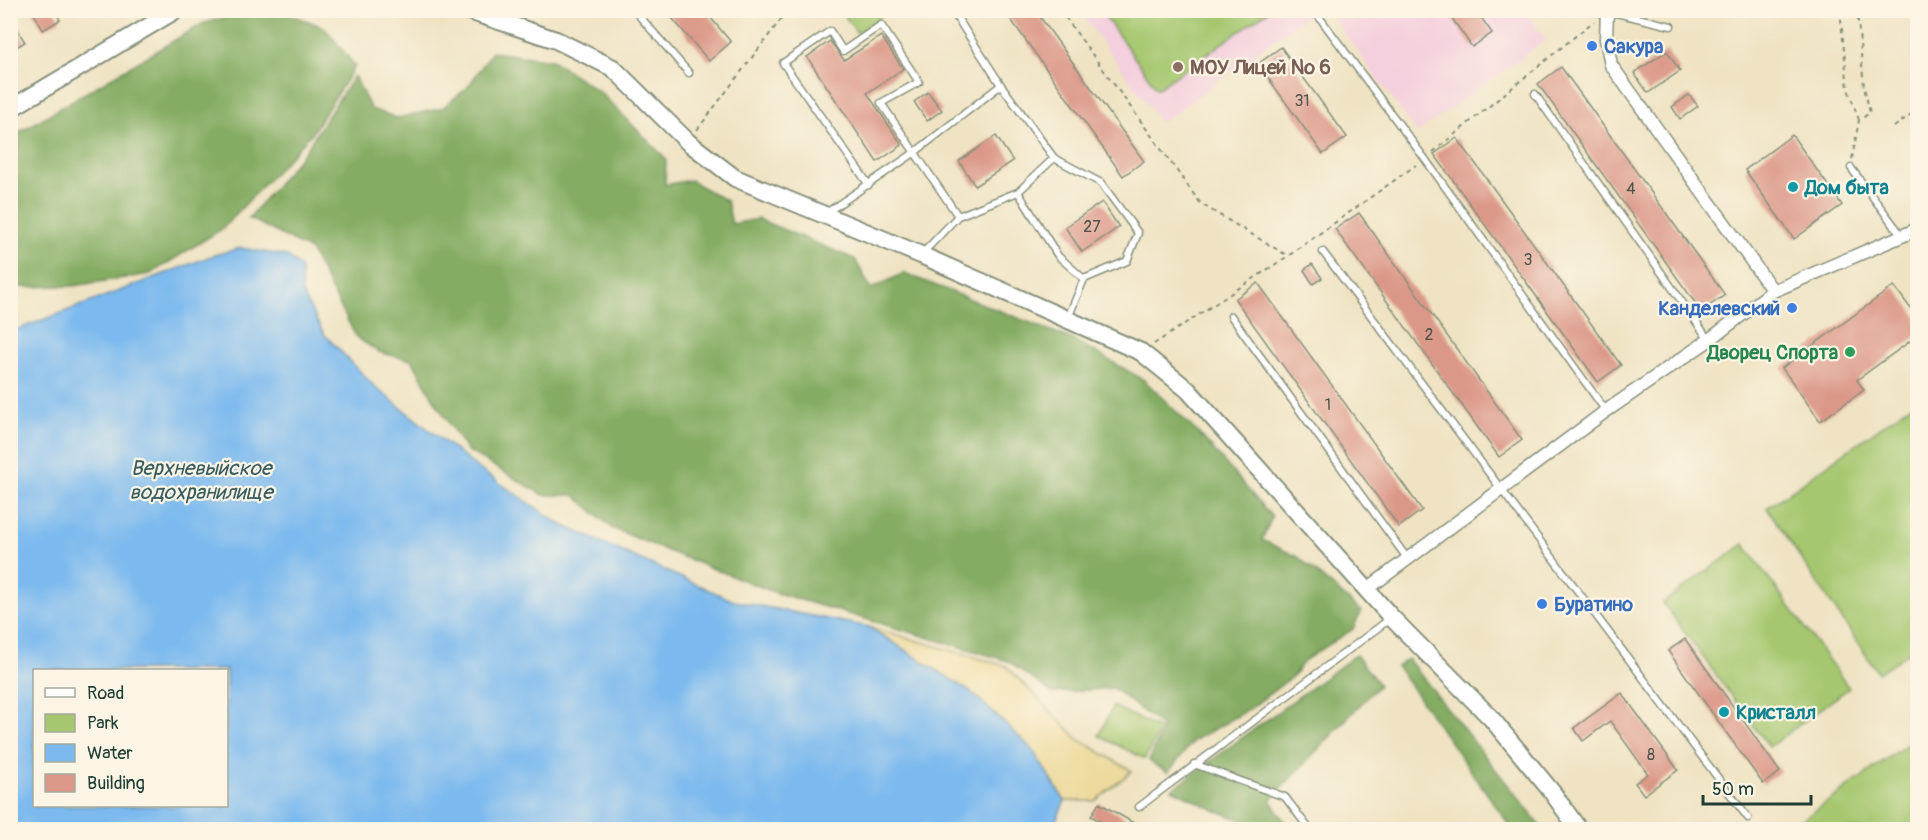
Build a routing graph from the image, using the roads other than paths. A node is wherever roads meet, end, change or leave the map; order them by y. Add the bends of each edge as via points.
1 (176, 10) edge
2 (634, 10) edge
3 (952, 10) edge
4 (1314, 10) edge
5 (470, 11) edge
6 (1604, 13) edge
7 (1671, 26) dead end
8 (689, 73) dead end
9 (1001, 85) junction
10 (1535, 93) dead end
11 (10, 109) edge
12 (914, 153) junction
13 (1054, 158) junction
14 (1851, 168) road end
15 (869, 185) junction
16 (1018, 192) junction
17 (823, 215) junction
18 (958, 216) junction
19 (1917, 229) edge
20 (1902, 237) junction
21 (1323, 252) dead end
22 (921, 255) junction
23 (1084, 279) junction
24 (1773, 291) junction
25 (1231, 316) dead end
26 (1068, 319) junction
27 (1709, 340) junction
28 (1606, 411) junction
29 (1501, 490) junction
30 (1407, 558) junction
31 (1366, 590) junction
32 (1392, 618) junction
33 (1194, 764) junction
34 (1139, 807) dead end
35 (1748, 818) dead end
36 (1311, 830) edge
37 (1579, 830) edge

1 - 11 street
2 - 8 lane
3 - 9 lane
4 - 28 lane
5 - 17 street via 556,40 613,68 688,142 735,178
6 - 7 lane
6 - 24 street via 1611,65
9 - 12 lane
9 - 13 lane
10 - 27 lane
12 - 15 lane
12 - 15 lane via 881,103 919,82 881,25 843,51 830,31 783,63
12 - 18 lane
13 - 16 lane
13 - 23 lane via 1101,183 1138,233 1127,261
14 - 20 lane
15 - 17 lane
16 - 18 lane
16 - 23 lane via 1058,256
17 - 22 street
18 - 22 lane
19 - 20 street
20 - 24 street
21 - 29 lane
22 - 26 street
23 - 26 lane
24 - 27 street
25 - 30 lane
26 - 31 street via 1141,352 1188,390
27 - 28 street
28 - 29 street
29 - 30 street
29 - 35 lane
30 - 31 street
31 - 32 street
32 - 33 lane
32 - 37 street via 1491,718
33 - 34 lane
33 - 36 lane via 1285,797

